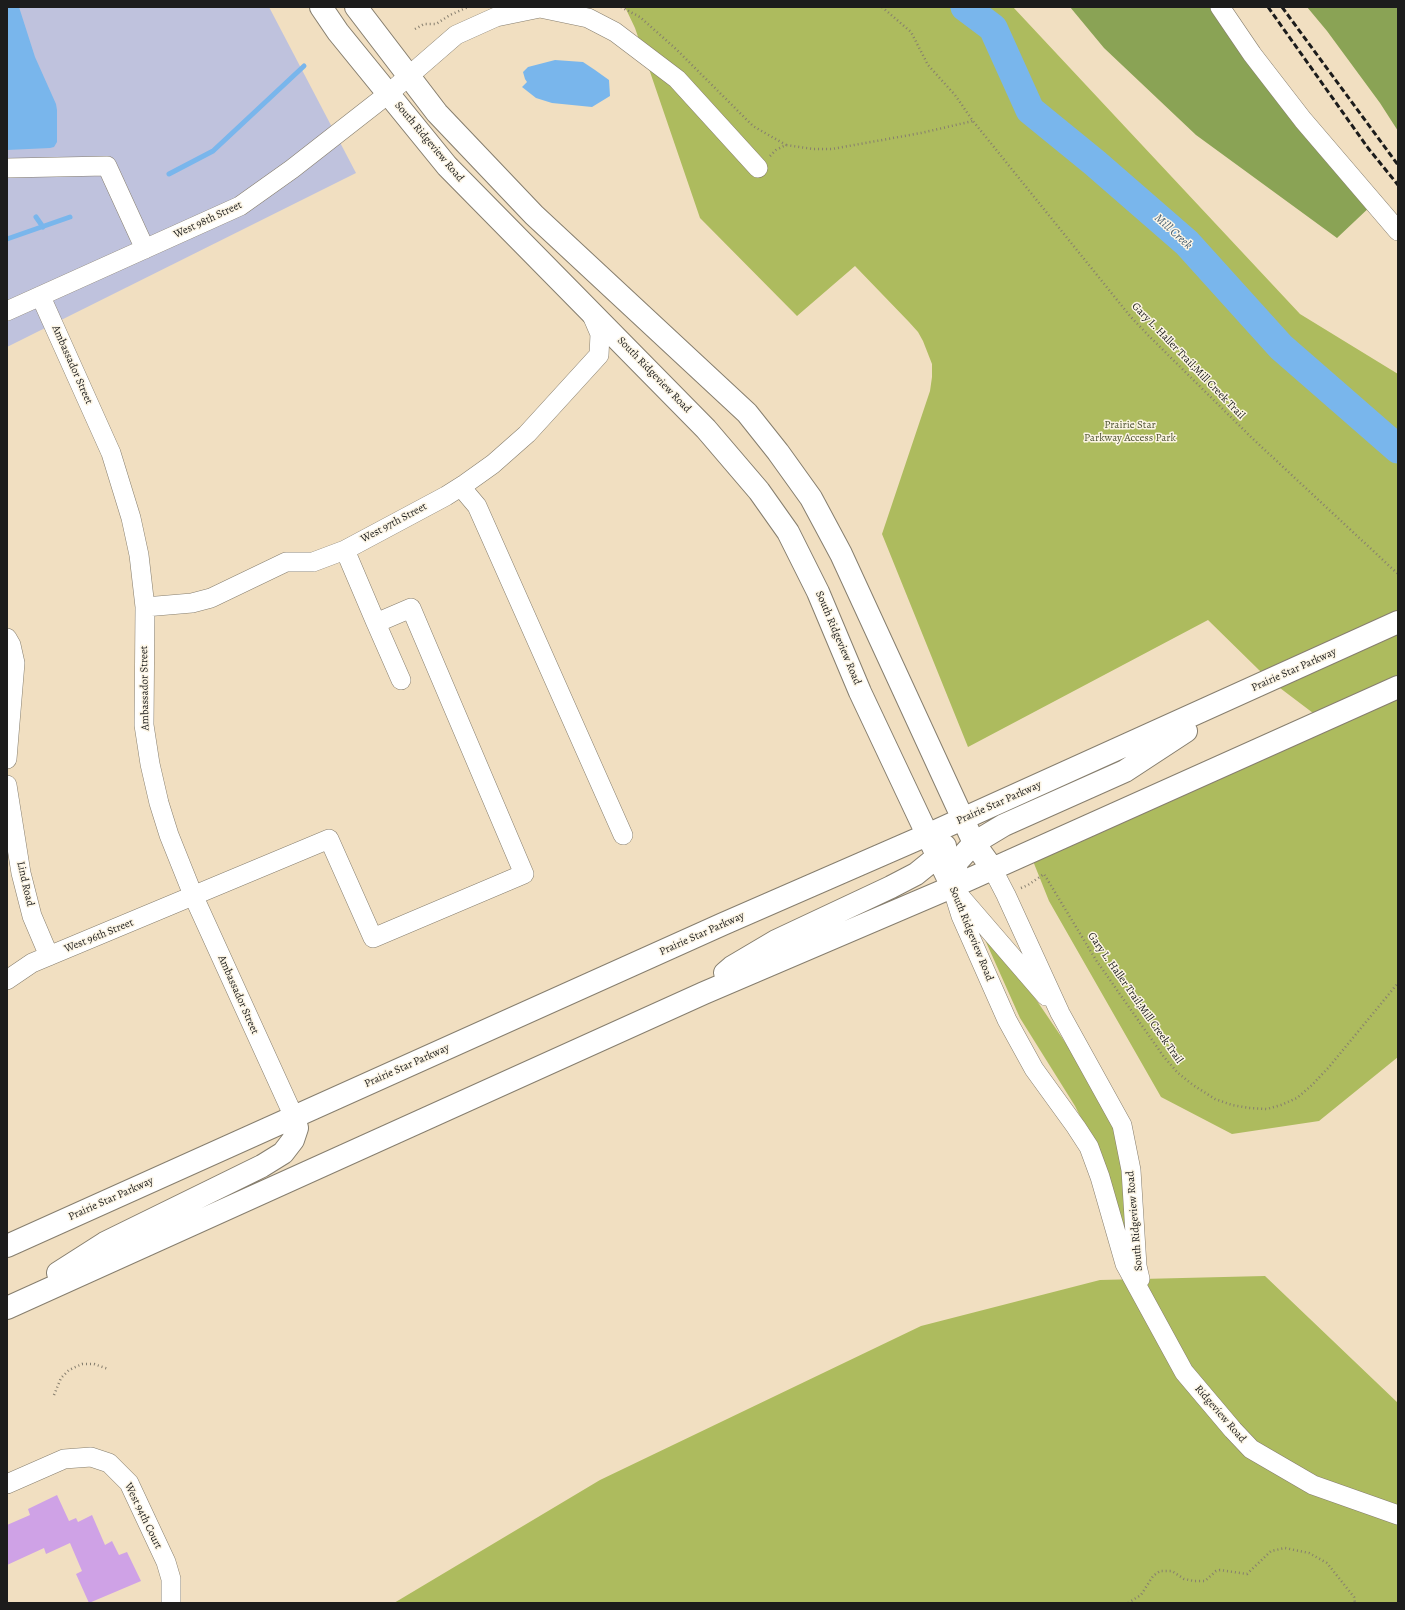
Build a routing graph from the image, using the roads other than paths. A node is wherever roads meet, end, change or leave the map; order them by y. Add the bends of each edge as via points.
1 (322, 7) edge
2 (356, 7) edge
3 (1220, 7) edge
4 (408, 76) junction
5 (388, 94) junction
6 (7, 168) edge
7 (758, 168) road end
8 (1398, 231) edge
9 (145, 249) junction
10 (41, 297) junction
11 (590, 310) junction
12 (7, 311) edge
13 (599, 355) junction
14 (635, 355) junction
15 (461, 487) junction
16 (345, 550) junction
17 (145, 607) junction
18 (1398, 622) edge
19 (376, 623) junction
20 (7, 638) edge
21 (401, 680) dead end
22 (1398, 687) edge
23 (1217, 705) junction
24 (7, 759) edge
25 (7, 785) edge
26 (963, 819) junction
27 (927, 835) junction
28 (623, 836) dead end
29 (974, 843) junction
30 (878, 857) junction
31 (930, 863) junction
32 (992, 868) junction
33 (952, 887) junction
34 (193, 895) junction
35 (49, 956) junction
36 (7, 980) edge
37 (704, 993) junction
38 (1060, 1013) junction
39 (294, 1117) junction
40 (7, 1246) edge
41 (40, 1293) junction
42 (1145, 1301) junction
43 (7, 1308) edge
44 (7, 1484) edge
45 (1398, 1515) edge
46 (171, 1603) edge

1 - 5 main road, South Ridgeview Road via 338,32
2 - 4 main road, South Ridgeview Road
3 - 8 street via 1252,54 1303,120
4 - 5 street, West 98th Street
4 - 7 street, West 98th Street via 456,35 496,17 540,8 588,18 615,32 677,79
4 - 26 main road, South Ridgeview Road via 437,113 534,215 747,413 778,452 811,498 841,554
5 - 9 street, West 98th Street via 240,206
5 - 11 main road, South Ridgeview Road via 447,166
6 - 9 street via 107,166
9 - 10 street, West 98th Street
10 - 12 street, West 98th Street
10 - 17 street, Ambassador Street via 111,453 139,555
11 - 13 street via 600,334
11 - 14 main road, South Ridgeview Road
13 - 14 street
13 - 15 street, West 97th Street via 527,434 493,464
14 - 27 main road, South Ridgeview Road via 706,429 758,491 788,532 818,592 860,692
15 - 16 street, West 97th Street
15 - 28 street via 477,506
16 - 17 street, West 97th Street via 313,562 286,562 211,598 192,603
16 - 19 street
17 - 34 street, Ambassador Street via 144,725 150,764 167,828
18 - 23 main road, Prairie Star Parkway
19 - 21 street
19 - 34 street, West 96th Street via 410,608 524,874 373,938 329,839
20 - 24 street via 15,663
22 - 32 main road
23 - 26 main road, Prairie Star Parkway
23 - 29 main road via 1188,729 1125,771 1004,825
25 - 35 street, Lind Road via 21,873 32,916
26 - 27 main road, Prairie Star Parkway
26 - 29 main road, South Ridgeview Road
26 - 31 main road
27 - 30 main road, Prairie Star Parkway
27 - 31 main road, South Ridgeview Road
29 - 32 main road, South Ridgeview Road
29 - 33 main road via 957,862
30 - 31 main road
30 - 39 main road, Prairie Star Parkway
31 - 33 main road, South Ridgeview Road
31 - 37 main road via 916,874 891,887 776,941 732,967
32 - 33 main road
32 - 38 street, South Ridgeview Road
33 - 37 main road
33 - 38 street
33 - 42 street, South Ridgeview Road via 961,916 1007,1020 1034,1069 1088,1147 1100,1177 1125,1264
34 - 35 street, West 96th Street
34 - 39 street, Ambassador Street
35 - 36 street, West 96th Street via 32,963
37 - 41 main road
38 - 42 street, South Ridgeview Road via 1122,1125 1131,1170 1137,1266
39 - 40 main road, Prairie Star Parkway
39 - 41 main road via 296,1128 293,1140 283,1153 262,1166 105,1243 55,1275
41 - 43 main road
42 - 45 street, Ridgeview Road via 1184,1372 1251,1449 1313,1485
44 - 46 street, West 94th Court via 64,1459 91,1457 109,1464 129,1483 166,1562 171,1579

